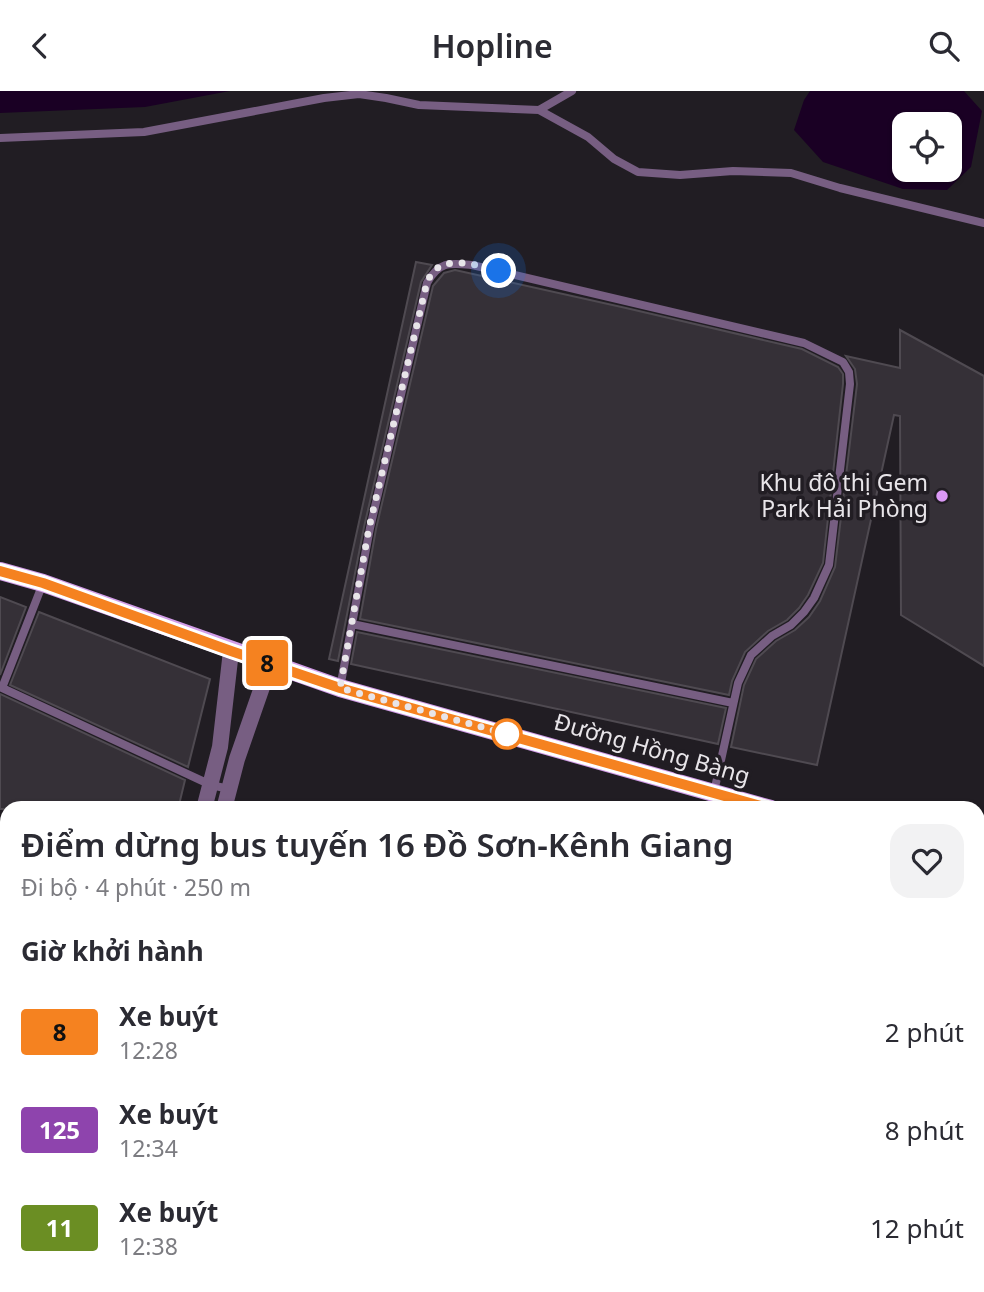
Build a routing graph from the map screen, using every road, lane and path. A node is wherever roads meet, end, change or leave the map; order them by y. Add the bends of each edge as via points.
1 (572, 91) edge
2 (539, 110) junction
3 (0, 138) edge
4 (984, 223) edge
5 (0, 571) edge
6 (43, 583) junction
7 (352, 624) junction
8 (231, 651) junction
9 (271, 664) junction
10 (1, 687) edge
11 (340, 688) junction
12 (733, 703) junction
13 (211, 785) junction
14 (229, 789) junction
15 (714, 792) junction
16 (206, 801) edge
17 (226, 801) edge
18 (742, 801) edge

1 - 2 lane
2 - 3 lane via 419,105 359,94 144,132
2 - 4 lane via 638,172 680,176 733,171 791,173
5 - 6 main road, Đường Hồng Bàng
6 - 8 main road, Đường Hồng Bàng
6 - 10 lane
7 - 11 lane
7 - 12 lane
7 - 12 lane via 369,528 427,282 434,271 446,265 472,265 804,343 843,362 849,372 829,565 804,611 751,655
8 - 9 main road, Đường Hồng Bàng
8 - 13 street
9 - 11 main road, Đường Hồng Bàng
9 - 14 street
10 - 13 lane
11 - 15 main road, Đường Hồng Bàng
12 - 15 lane
13 - 14 lane
13 - 16 street
14 - 17 street
15 - 18 main road, Đường Hồng Bàng

